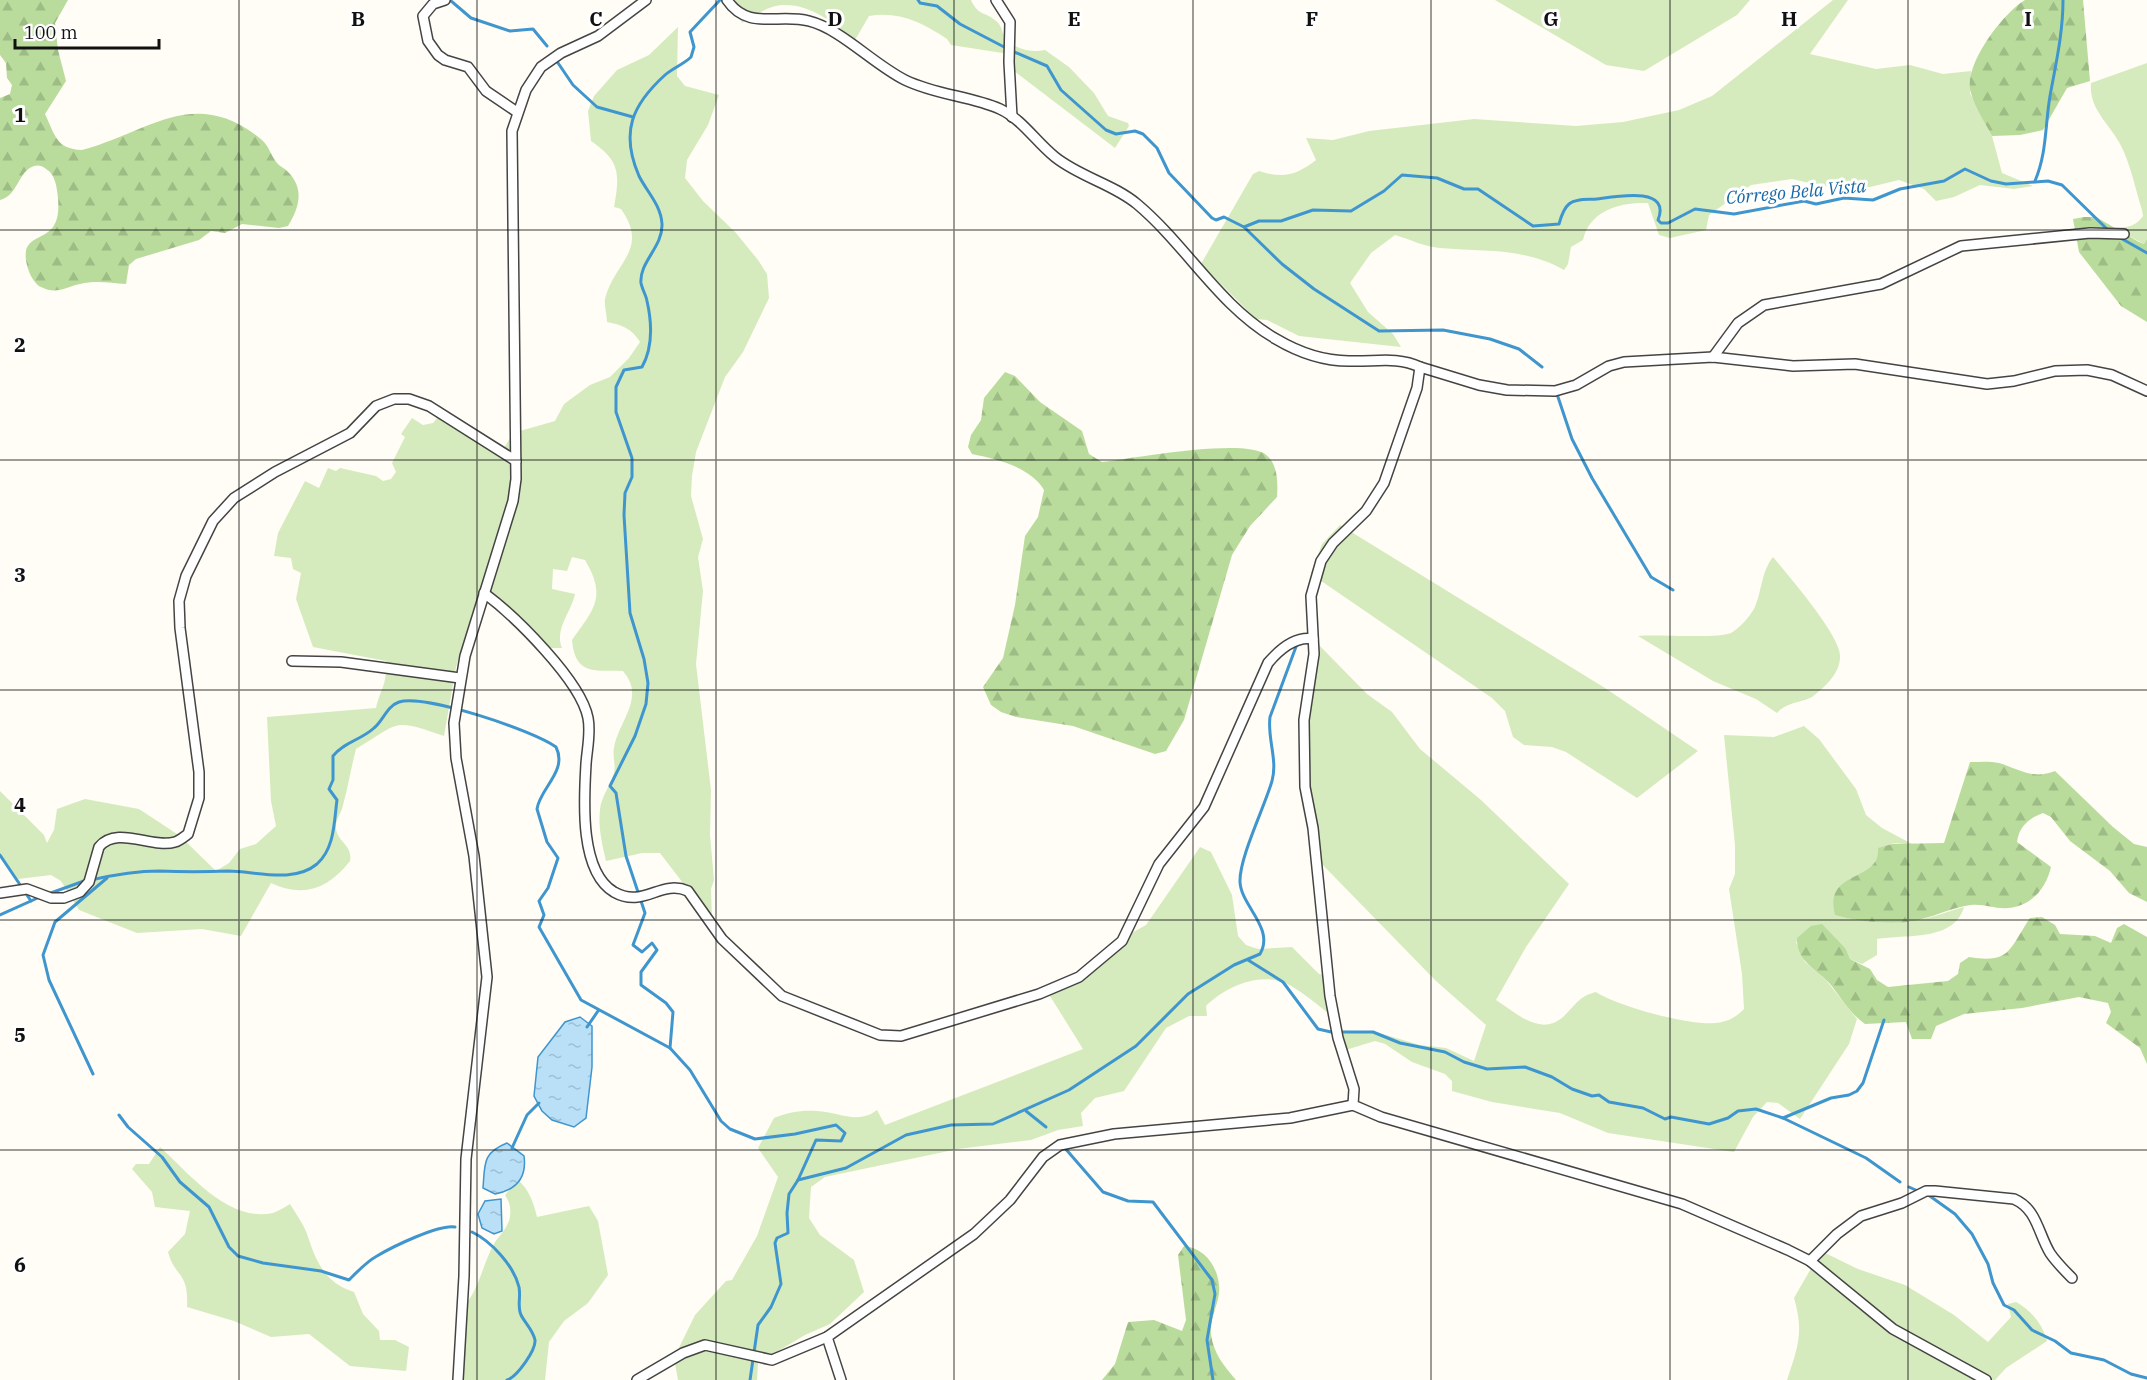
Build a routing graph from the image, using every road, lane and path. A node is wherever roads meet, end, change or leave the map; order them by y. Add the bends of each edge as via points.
1 (445, 0) edge
2 (646, 0) edge
3 (996, 0) edge
4 (728, 2) edge
5 (517, 112) junction
6 (1012, 117) junction
7 (2124, 234) dead end
8 (1713, 357) junction
9 (1420, 368) junction
10 (2147, 391) edge
11 (516, 461) junction
12 (484, 593) junction
13 (1313, 639) junction
14 (292, 661) dead end
15 (460, 678) junction
16 (2, 892) edge
17 (1353, 1106) junction
18 (1810, 1261) junction
19 (2072, 1278) dead end
20 (827, 1337) junction
21 (458, 1380) edge
22 (637, 1380) edge
23 (841, 1380) edge
24 (1986, 1380) edge

1 - 5 street via 433,4 423,16 433,47 445,60 468,67 486,91
2 - 5 street via 598,36 548,61 526,90
3 - 6 street via 1010,22
4 - 6 street via 748,18 798,19 819,24 905,80 990,106
5 - 11 street via 511,155
6 - 9 street via 1064,164 1135,202 1226,299 1276,339 1324,358 1398,360
7 - 8 street via 2090,233 1961,246 1881,284 1764,305 1738,323
8 - 9 street via 1624,362 1555,391 1507,390
8 - 10 street via 1793,366 1855,364 1987,384 2055,371 2087,370 2112,375
9 - 13 street via 1417,388 1384,483 1366,511 1333,543 1315,575 1311,596
11 - 12 street via 513,501
11 - 16 street via 429,406 394,399 376,406 350,433 234,498 205,535 179,601 198,772 199,798 188,834 176,842 124,838 106,841 99,847 89,882 75,894 51,898 27,889
12 - 13 street via 512,616 559,668 585,707 589,726 588,850 597,876 620,894 635,898 649,897 671,887 688,891 722,939 782,996 862,1029 894,1036 944,1024 1060,985 1079,977 1122,941 1159,864 1204,807 1268,663 1298,639
12 - 15 street
13 - 17 street via 1304,720 1305,787 1313,828 1330,996 1351,1079
14 - 15 street via 341,662
15 - 21 street via 454,723 456,758 467,807 487,977 466,1159
17 - 18 street via 1682,1204
17 - 20 street via 1290,1118 1114,1134 1060,1144 1043,1157 1010,1200 974,1234
18 - 19 street via 1861,1216 1935,1191 2022,1203 2033,1215 2052,1256
18 - 24 street via 1893,1329
20 - 22 street via 784,1357 765,1360 705,1345
20 - 23 street

